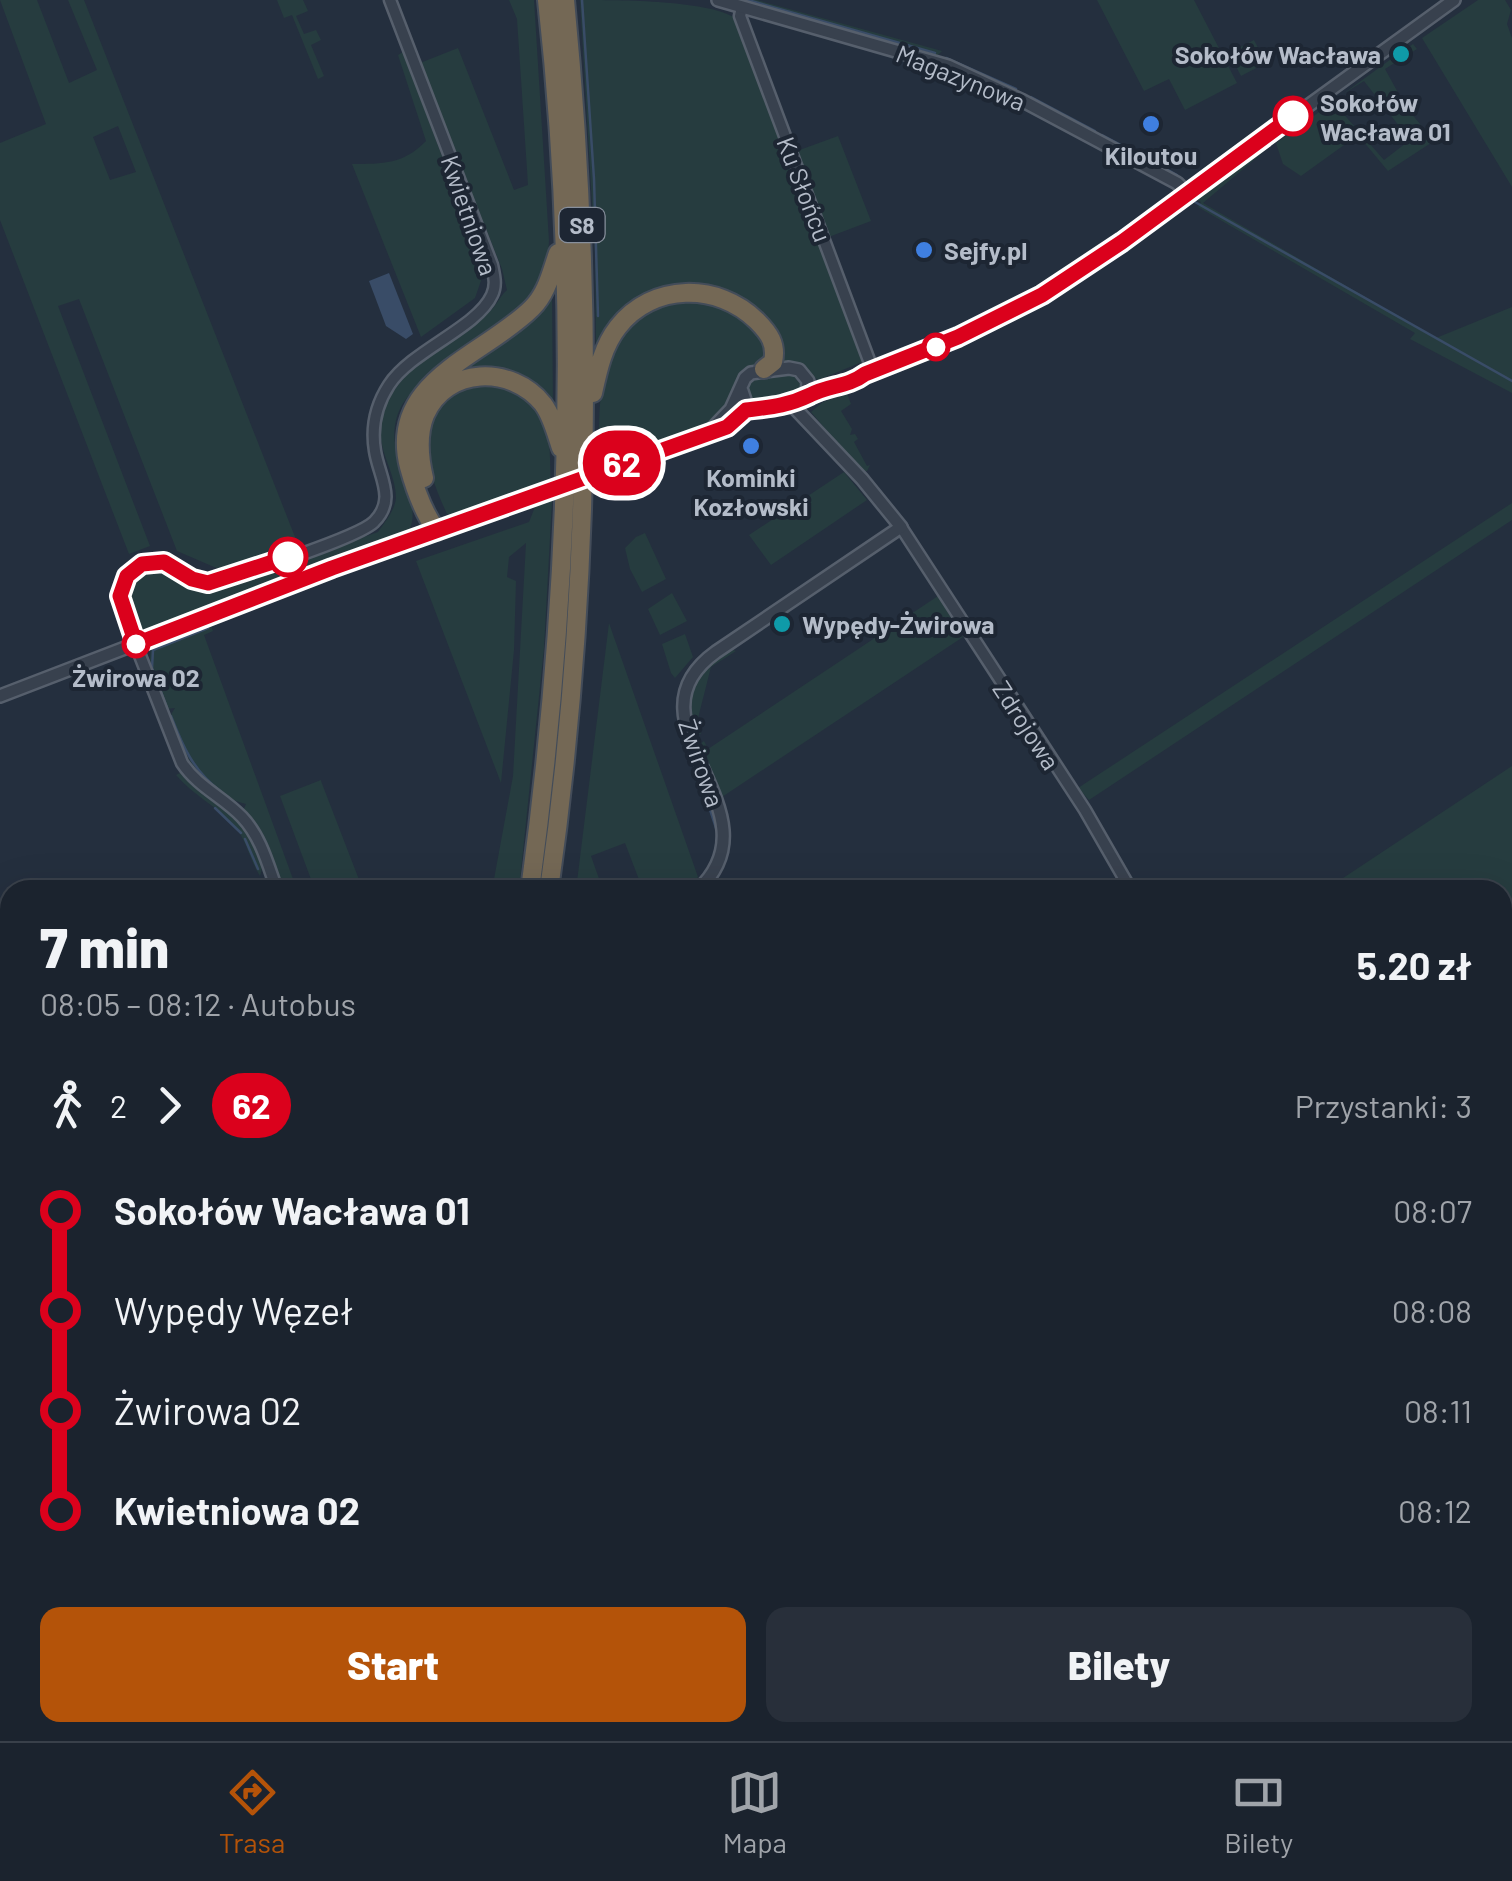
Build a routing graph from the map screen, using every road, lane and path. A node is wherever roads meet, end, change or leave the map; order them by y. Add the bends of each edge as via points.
1 (390, 0) edge
2 (547, 0) edge
3 (565, 0) edge
4 (718, 0) edge
5 (1454, 0) edge
6 (742, 7) junction
7 (1188, 194) junction
8 (564, 234) junction
9 (764, 370) junction
10 (869, 372) junction
11 (742, 392) junction
12 (807, 392) junction
13 (791, 404) junction
14 (751, 408) junction
15 (809, 420) junction
16 (586, 422) junction
17 (711, 430) junction
18 (566, 465) junction
19 (900, 527) junction
20 (437, 530) junction
21 (136, 644) junction
22 (0, 696) edge
23 (274, 880) edge
24 (531, 880) edge
25 (549, 880) edge
26 (706, 880) edge
27 (1125, 880) edge

1 - 21 street, Kwietniowa via 492,265 492,295 400,371 380,402 374,439 387,494 376,520 217,582 192,579 164,562 142,564 127,576 120,596
2 - 8 highway, S8
3 - 16 highway, S8 via 582,228
4 - 6 street, Magazynowa
5 - 7 street
6 - 7 street, Magazynowa via 959,70
6 - 10 street, Ku Słońcu
7 - 10 street via 1029,303
8 - 18 highway, S8
8 - 20 highway via 552,276 532,308 437,378 410,416 408,462
9 - 11 street via 749,374
9 - 12 street via 796,368 805,375
9 - 16 highway via 774,358 773,342 740,307 699,293 662,296 634,311 613,334
10 - 12 street
11 - 14 street
11 - 17 street
12 - 13 street
12 - 15 street
13 - 14 street
13 - 15 street, Zdrojowa
14 - 17 street via 731,425
15 - 19 street, Zdrojowa
16 - 25 highway, S8 via 578,623
17 - 20 street, bridge
18 - 20 highway via 545,407 530,391 495,375 453,385 426,413 420,434
18 - 24 highway, S8 via 552,709
19 - 26 street, Żwirowa via 716,652 686,686 685,722 725,833 718,866
19 - 27 street, Zdrojowa
20 - 21 street
21 - 22 street
21 - 23 street via 182,762 250,827

